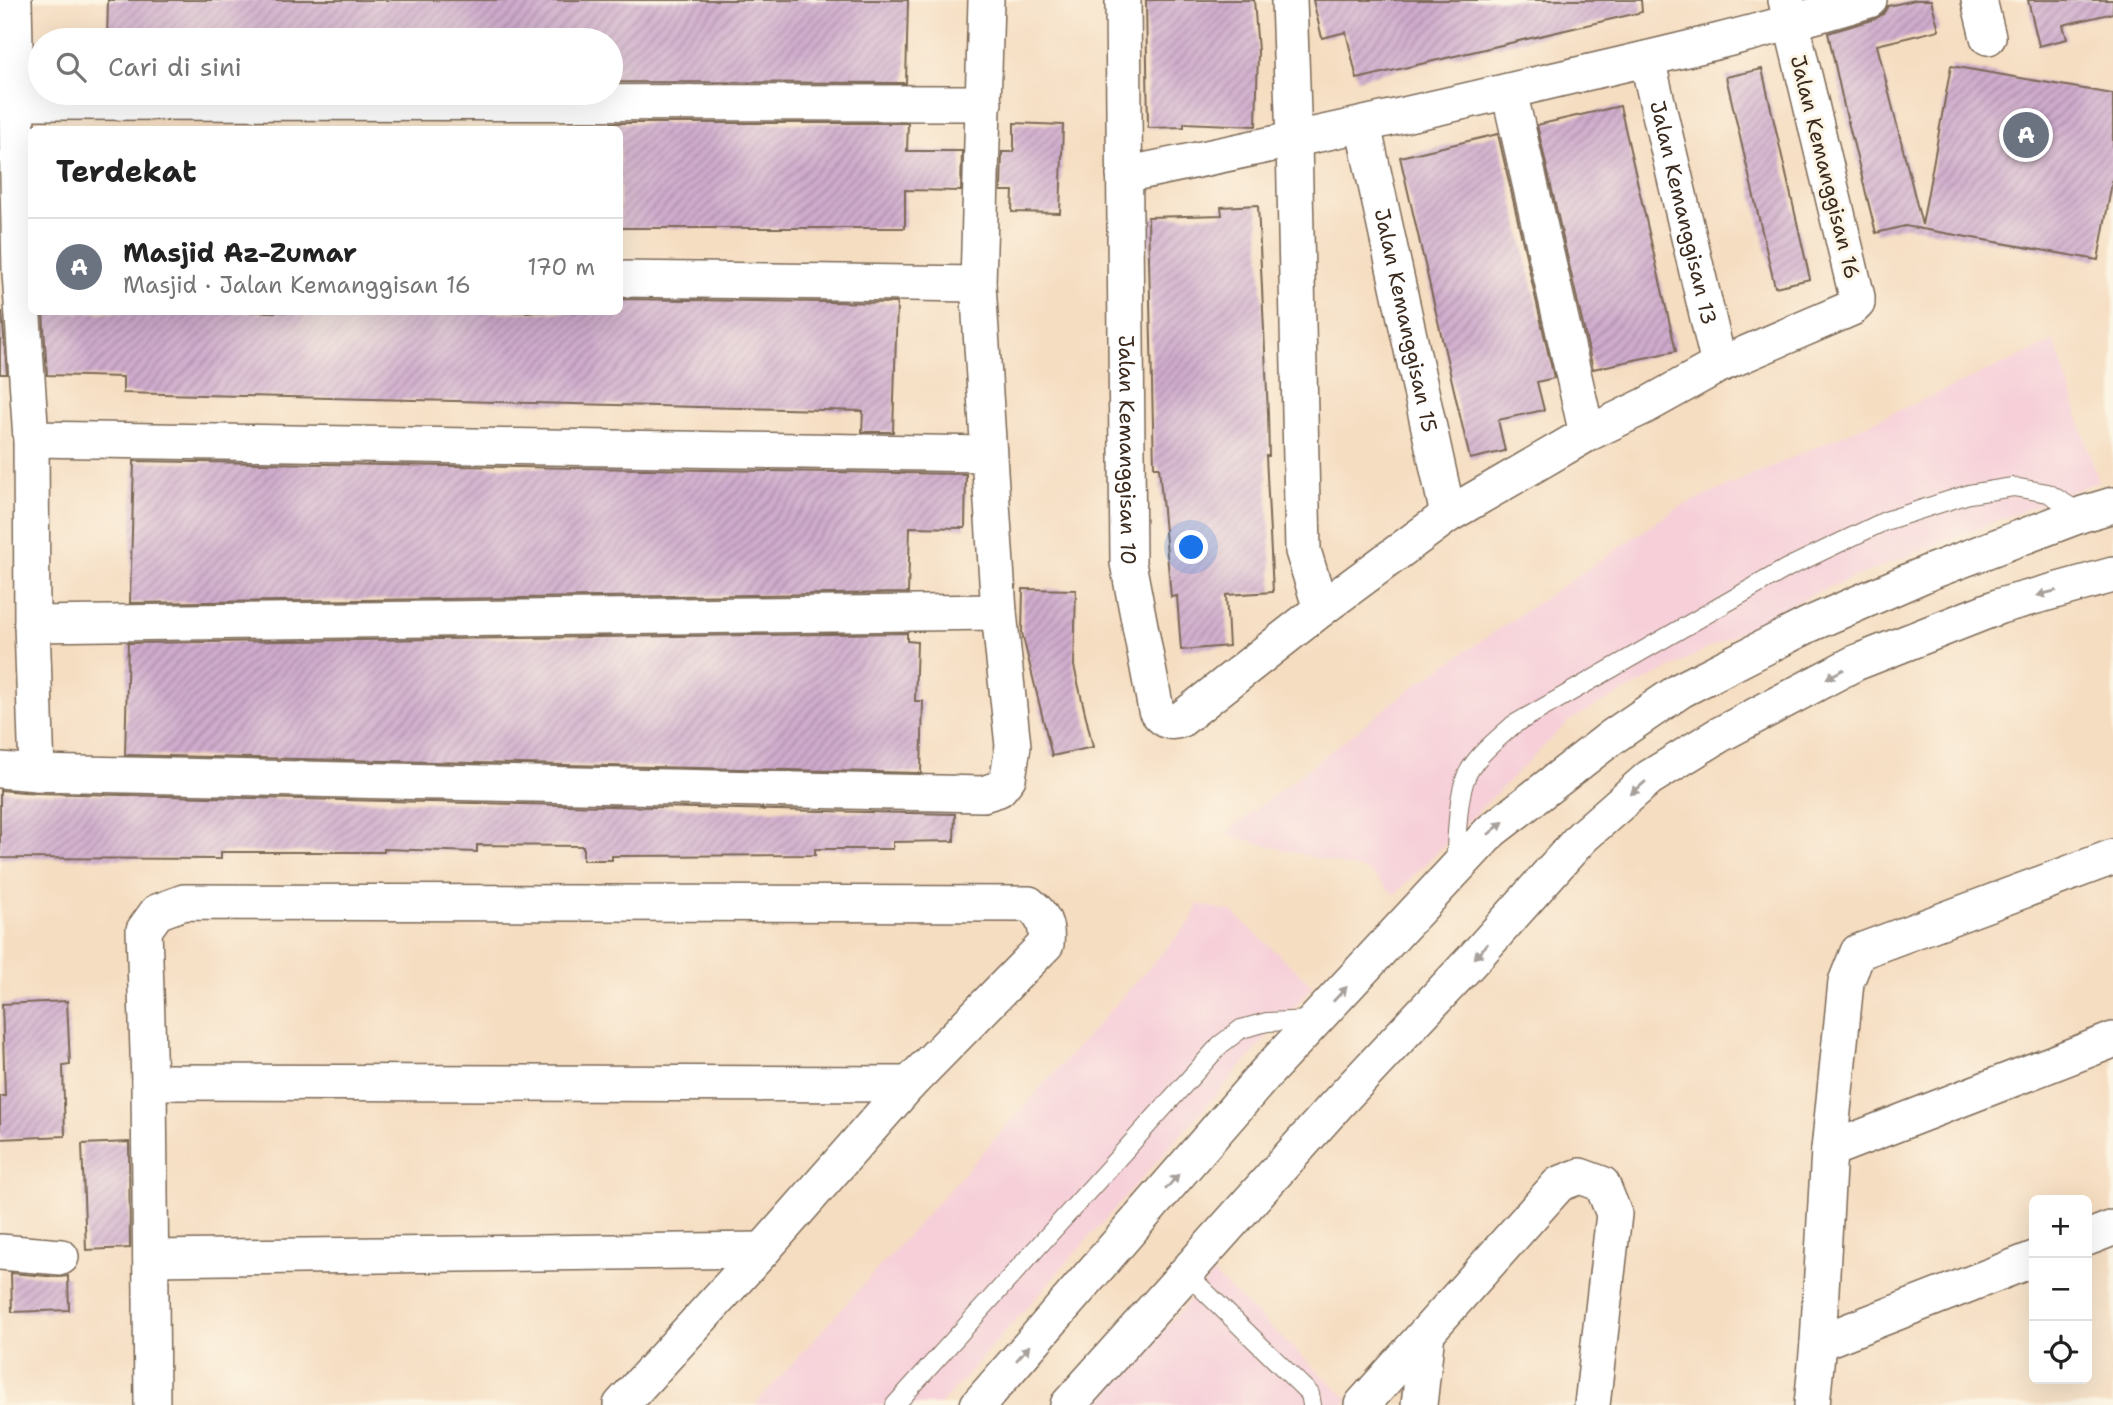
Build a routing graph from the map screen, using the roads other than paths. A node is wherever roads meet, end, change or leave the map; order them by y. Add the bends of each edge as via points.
1 (14, 0) edge
2 (986, 0) edge
3 (1123, 0) edge
4 (1289, 0) edge
5 (1869, 0) edge
6 (1979, 0) edge
7 (1788, 12) edge
8 (1988, 37) dead end
9 (1647, 59) junction
10 (1509, 91) junction
11 (9, 102) edge
12 (28, 102) edge
13 (623, 103) edge
14 (984, 103) junction
15 (1363, 125) junction
16 (1294, 141) junction
17 (9, 156) edge
18 (1124, 175) junction
19 (26, 272) edge
20 (623, 279) edge
21 (978, 284) junction
22 (1719, 365) junction
23 (1587, 434) junction
24 (31, 439) junction
25 (988, 454) junction
26 (2098, 510) edge
27 (1448, 515) junction
28 (2113, 575) edge
29 (1321, 609) junction
30 (999, 612) junction
31 (32, 624) junction
32 (0, 770) edge
33 (37, 773) junction
34 (2113, 857) edge
35 (1454, 871) junction
36 (1316, 1020) junction
37 (2113, 1040) edge
38 (149, 1082) junction
39 (909, 1084) junction
40 (1829, 1150) junction
41 (2113, 1228) edge
42 (2092, 1236) edge
43 (763, 1250) junction
44 (0, 1252) edge
45 (61, 1257) dead end
46 (151, 1258) junction
47 (2029, 1261) edge
48 (1186, 1273) junction
49 (1427, 1333) junction
50 (1818, 1343) junction
51 (152, 1405) edge
52 (621, 1405) edge
53 (895, 1405) edge
54 (978, 1405) edge
55 (1068, 1405) edge
56 (1312, 1405) edge
57 (1362, 1405) edge
58 (1419, 1405) edge
59 (1592, 1405) edge
60 (1812, 1405) edge

1 - 11 street
2 - 14 street
3 - 18 street, Jalan Kemanggisan 10
4 - 16 street
5 - 7 street
6 - 8 street
7 - 9 street
7 - 22 street, Jalan Kemanggisan 16 via 1857,303
9 - 10 street
9 - 22 street, Jalan Kemanggisan 13
10 - 15 street
10 - 23 street
11 - 12 street
11 - 17 street
13 - 14 street
14 - 21 street
15 - 16 street
15 - 27 street, Jalan Kemanggisan 15
16 - 18 street
16 - 29 street via 1303,551
17 - 19 street
18 - 29 street, Jalan Kemanggisan 10 via 1128,563 1156,710 1162,719 1180,720
19 - 24 street
20 - 21 street
21 - 25 street
22 - 23 street
23 - 27 street
24 - 25 street
24 - 31 street
25 - 30 street
35 -> 26 street via 1491,831 1681,690 1820,619 1930,572
26 - 35 lane via 2013,487 1969,494 1885,521 1763,582 1513,724 1487,748 1466,777
27 - 29 street
28 -> 48 street via 2000,606 1855,663 1718,735 1649,778 1582,837
30 - 31 street
30 - 33 street via 1013,746 1008,778 999,789 983,794
31 - 33 street
32 - 33 street
34 - 40 street via 1858,953 1846,982
36 -> 35 street
36 - 53 lane via 1267,1022 1241,1030 1220,1045
54 -> 36 street
37 - 40 street
38 - 39 street
38 - 39 street via 144,930 157,912 184,902 1029,904 1041,914 1048,931 1046,944
38 - 46 street
39 - 43 street
40 - 50 street
41 - 42 street
43 - 46 street
43 - 52 street
44 - 45 street
46 - 51 street
47 - 50 street
48 - 55 street
48 - 56 lane via 1310,1394
49 - 57 street
49 - 58 street
49 - 59 street via 1559,1184 1580,1176 1602,1185 1614,1214
50 - 60 street

